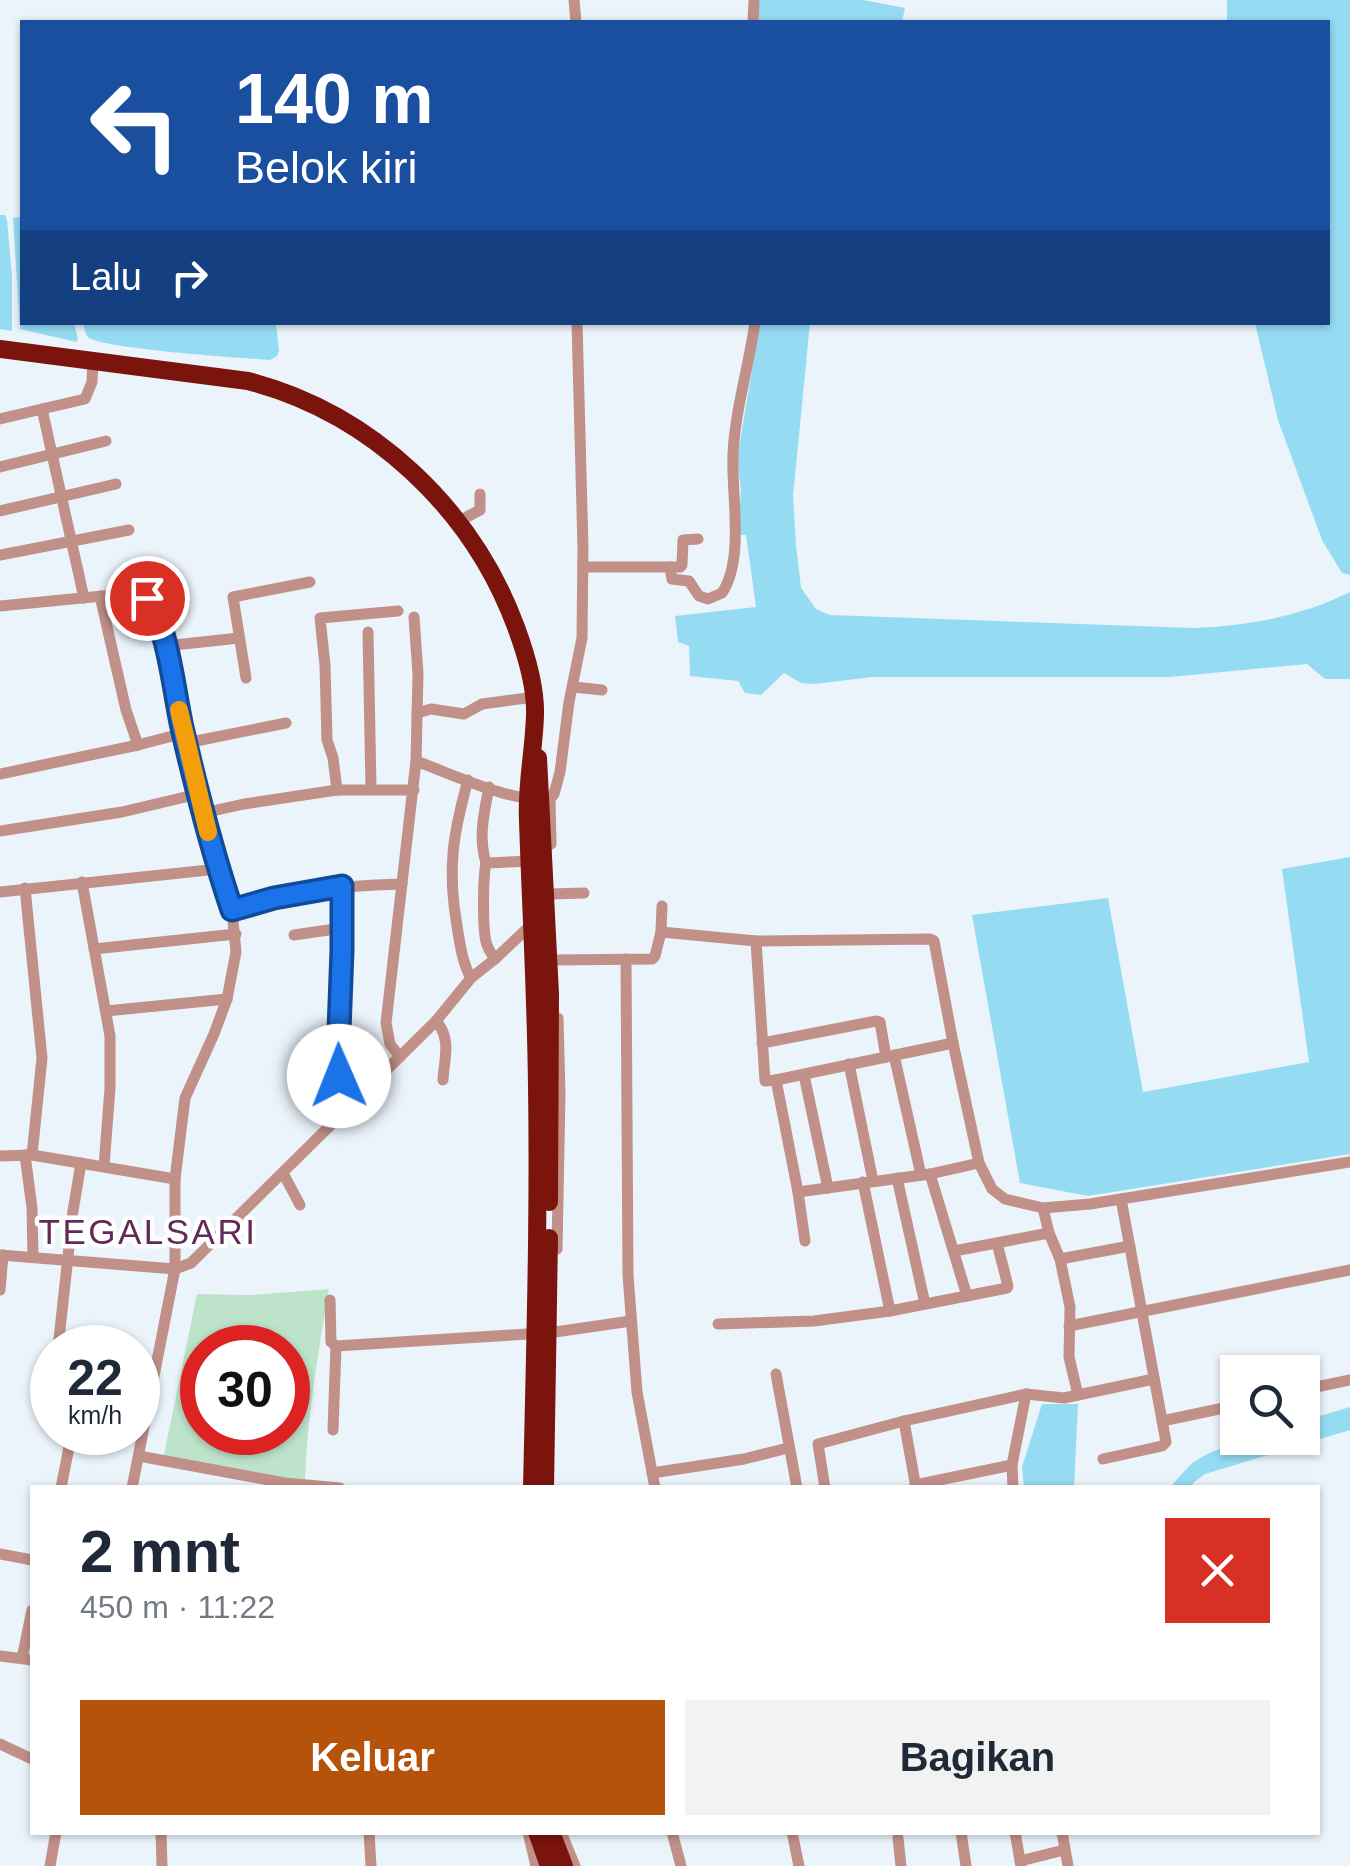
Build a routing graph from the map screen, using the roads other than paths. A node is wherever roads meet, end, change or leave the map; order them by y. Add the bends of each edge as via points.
1 (576, 325) edge
2 (755, 325) edge
3 (0, 349) edge
4 (92, 360) junction
5 (42, 409) junction
6 (0, 420) edge
7 (106, 441) dead end
8 (52, 455) junction
9 (0, 467) edge
10 (116, 484) dead end
11 (480, 494) dead end
12 (60, 496) junction
13 (0, 512) edge
14 (454, 517) junction
15 (129, 530) dead end
16 (698, 539) dead end
17 (71, 542) junction
18 (0, 555) edge
19 (582, 567) junction
20 (670, 567) junction
21 (310, 582) dead end
22 (82, 589) junction
23 (100, 596) junction
24 (0, 606) edge
25 (398, 611) dead end
26 (414, 617) dead end
27 (368, 632) dead end
28 (239, 638) junction
29 (165, 646) junction
30 (246, 678) dead end
31 (574, 687) junction
32 (602, 690) dead end
33 (534, 697) junction
34 (417, 713) junction
35 (286, 724) dead end
36 (185, 738) junction
37 (138, 745) junction
38 (416, 761) junction
39 (0, 774) edge
40 (468, 780) junction
41 (489, 788) junction
42 (372, 789) junction
43 (337, 790) junction
44 (414, 790) junction
45 (198, 794) junction
46 (539, 799) junction
47 (203, 814) junction
48 (0, 831) edge
49 (530, 861) junction
50 (486, 863) junction
51 (218, 869) junction
52 (82, 882) junction
53 (402, 884) junction
54 (342, 886) junction
55 (25, 888) junction
56 (0, 892) edge
57 (584, 893) dead end
58 (551, 894) junction
59 (662, 906) dead end
60 (232, 910) junction
61 (530, 925) junction
62 (342, 928) junction
63 (661, 932) junction
64 (236, 934) junction
65 (294, 935) dead end
66 (756, 940) junction
67 (94, 949) junction
68 (496, 959) junction
69 (555, 960) junction
70 (626, 960) junction
71 (472, 978) junction
72 (227, 999) junction
73 (106, 1011) junction
74 (436, 1020) junction
75 (762, 1043) junction
76 (952, 1043) junction
77 (400, 1056) junction
78 (890, 1056) junction
79 (849, 1064) junction
80 (804, 1074) junction
81 (339, 1076) dead end
82 (443, 1080) dead end
83 (773, 1084) junction
84 (28, 1155) junction
85 (0, 1156) edge
86 (1350, 1162) edge
87 (81, 1163) junction
88 (979, 1163) junction
89 (104, 1166) junction
90 (282, 1172) junction
91 (926, 1175) junction
92 (897, 1178) junction
93 (175, 1179) junction
94 (868, 1181) junction
95 (828, 1188) junction
96 (798, 1192) junction
97 (1120, 1199) junction
98 (300, 1205) dead end
99 (1043, 1208) junction
100 (1048, 1233) junction
101 (805, 1242) dead end
102 (997, 1242) junction
103 (1130, 1246) junction
104 (954, 1252) junction
105 (2, 1255) edge
106 (33, 1257) junction
107 (1060, 1260) junction
108 (68, 1261) junction
109 (175, 1269) junction
110 (1350, 1270) edge
111 (0, 1290) edge
112 (967, 1296) junction
113 (330, 1300) dead end
114 (925, 1304) junction
115 (890, 1310) junction
116 (1142, 1312) junction
117 (631, 1321) junction
118 (718, 1324) dead end
119 (61, 1325) edge
120 (1069, 1326) junction
121 (555, 1332) junction
122 (528, 1334) junction
123 (160, 1345) edge
124 (336, 1346) junction
125 (776, 1374) dead end
126 (1154, 1378) junction
127 (1350, 1380) edge
128 (1320, 1386) edge
129 (1026, 1394) junction
130 (1078, 1395) junction
131 (1220, 1409) edge
132 (904, 1421) junction
133 (1162, 1421) junction
134 (332, 1430) dead end
135 (788, 1448) junction
136 (67, 1455) edge
137 (139, 1456) joint
138 (1103, 1459) dead end
139 (1012, 1465) junction
140 (652, 1473) junction
141 (61, 1485) edge
142 (133, 1485) edge
143 (306, 1485) edge
144 (525, 1485) edge
145 (532, 1485) edge
146 (549, 1485) edge
147 (549, 1485) edge
148 (654, 1485) edge
149 (796, 1485) edge
150 (825, 1485) edge
151 (916, 1485) edge
152 (921, 1485) edge
153 (1013, 1485) edge
154 (0, 1554) edge
155 (30, 1560) edge
156 (30, 1630) edge
157 (0, 1656) edge
158 (27, 1660) edge
159 (0, 1744) edge
160 (30, 1758) edge
161 (55, 1835) edge
162 (161, 1835) edge
163 (369, 1835) edge
164 (529, 1835) edge
165 (537, 1835) edge
166 (558, 1835) edge
167 (673, 1835) edge
168 (793, 1835) edge
169 (962, 1835) edge
170 (1016, 1835) edge
171 (1062, 1835) edge
172 (898, 1838) dead end
173 (1064, 1850) junction
174 (1021, 1863) edge
175 (540, 1865) edge
176 (50, 1866) edge
177 (162, 1866) edge
178 (372, 1866) edge
179 (564, 1866) edge
180 (575, 1866) edge
181 (680, 1866) edge
182 (799, 1866) edge
183 (901, 1866) edge
184 (966, 1866) edge
185 (1068, 1866) edge

1 - 19 street
2 - 20 street via 733,456 732,573 722,592 708,599 689,582 672,579
3 - 4 highway
4 - 5 street via 85,399
4 - 14 highway via 248,381 293,394 354,426 401,462
5 - 6 street
5 - 8 street
7 - 8 street
8 - 9 street
8 - 12 street
10 - 12 street
11 - 14 street via 480,510
12 - 13 street
12 - 17 street
14 - 33 highway via 496,580
15 - 17 street
16 - 20 street via 684,540 682,566
17 - 18 street
17 - 22 street
19 - 20 street
19 - 31 street
21 - 28 street via 234,597
22 - 23 street
22 - 24 street
23 - 29 street via 145,596
23 - 37 street
25 - 43 street via 320,618 327,740
26 - 34 street
27 - 42 street
28 - 29 street
28 - 30 street
29 - 36 street
31 - 32 street
31 - 46 street via 554,794
33 - 34 street via 482,704 464,714
33 - 46 highway
34 - 38 street
35 - 36 street
36 - 37 street
36 - 45 street
37 - 39 street
38 - 40 street
38 - 44 street
40 - 41 street
40 - 71 street via 451,865 461,950
41 - 46 street
41 - 50 street via 481,827
42 - 43 street
42 - 44 street
43 - 47 street
44 - 53 street
45 - 47 street
45 - 48 street
46 - 49 highway
46 - 58 street
46 - 146 highway via 550,994
47 - 51 street
49 - 50 street
49 - 61 highway
50 - 68 street via 484,933
51 - 52 street
51 - 60 street
52 - 55 street
52 - 67 street
53 - 54 street
53 - 77 street via 386,1024
54 - 60 street
54 - 62 street
55 - 56 street
55 - 84 street via 42,1058
57 - 58 street
58 - 69 street
59 - 63 street
60 - 64 street
61 - 68 street
61 - 122 street
61 - 145 highway via 537,1086
62 - 65 street
62 - 81 street
63 - 66 street
63 - 70 street via 655,956
64 - 67 street
64 - 72 street
66 - 75 street
66 - 76 street via 930,938
67 - 73 street
68 - 71 street
69 - 70 street
69 - 121 street
70 - 117 street
71 - 74 street
72 - 73 street
72 - 93 street via 185,1098
73 - 89 street
74 - 77 street
74 - 82 street via 447,1052
75 - 78 street via 876,1021
75 - 83 street
76 - 78 street
76 - 88 street
77 - 90 street
78 - 79 street
78 - 91 street
79 - 80 street
79 - 94 street
80 - 83 street
80 - 95 street
83 - 96 street
84 - 85 street
84 - 87 street
84 - 106 street
86 - 97 street
87 - 89 street
87 - 108 street
88 - 91 street
88 - 99 street via 997,1194
89 - 93 street
90 - 98 street
90 - 109 street via 191,1263
91 - 92 street
91 - 104 street
92 - 94 street
92 - 114 street
93 - 109 street
94 - 95 street
94 - 115 street
95 - 96 street
96 - 101 street
97 - 99 street
97 - 103 street
99 - 100 street
100 - 102 street
100 - 107 street
102 - 104 street
102 - 112 street via 1008,1287
103 - 107 street
103 - 116 street
104 - 112 street
105 - 106 street
105 - 111 street
106 - 108 street
107 - 120 street
108 - 109 street
108 - 119 street
109 - 123 street
110 - 116 street
112 - 114 street
113 - 124 street
114 - 115 street
115 - 118 street
116 - 120 street
116 - 126 street
117 - 121 street
117 - 140 street
120 - 130 street
121 - 147 street
122 - 124 street
122 - 144 street
124 - 134 street
125 - 135 street
126 - 130 street
126 - 133 street
127 - 128 street
129 - 130 street
129 - 132 street
129 - 139 street
131 - 133 street
132 - 150 street via 818,1444
132 - 151 street
133 - 138 street via 1162,1446
135 - 140 street
135 - 149 street
136 - 141 street
137 - 142 street
137 - 143 street
139 - 152 street
139 - 153 street
140 - 148 street
154 - 155 street
156 - 158 street
157 - 158 street
159 - 160 street
161 - 176 street
162 - 177 street
163 - 178 street
164 - 175 street
165 - 175 highway, bridge
166 - 175 street
166 - 179 highway, bridge
166 - 180 street
167 - 181 street
168 - 182 street
169 - 184 street
170 - 174 street
171 - 173 street
172 - 183 street
173 - 174 street
173 - 185 street

